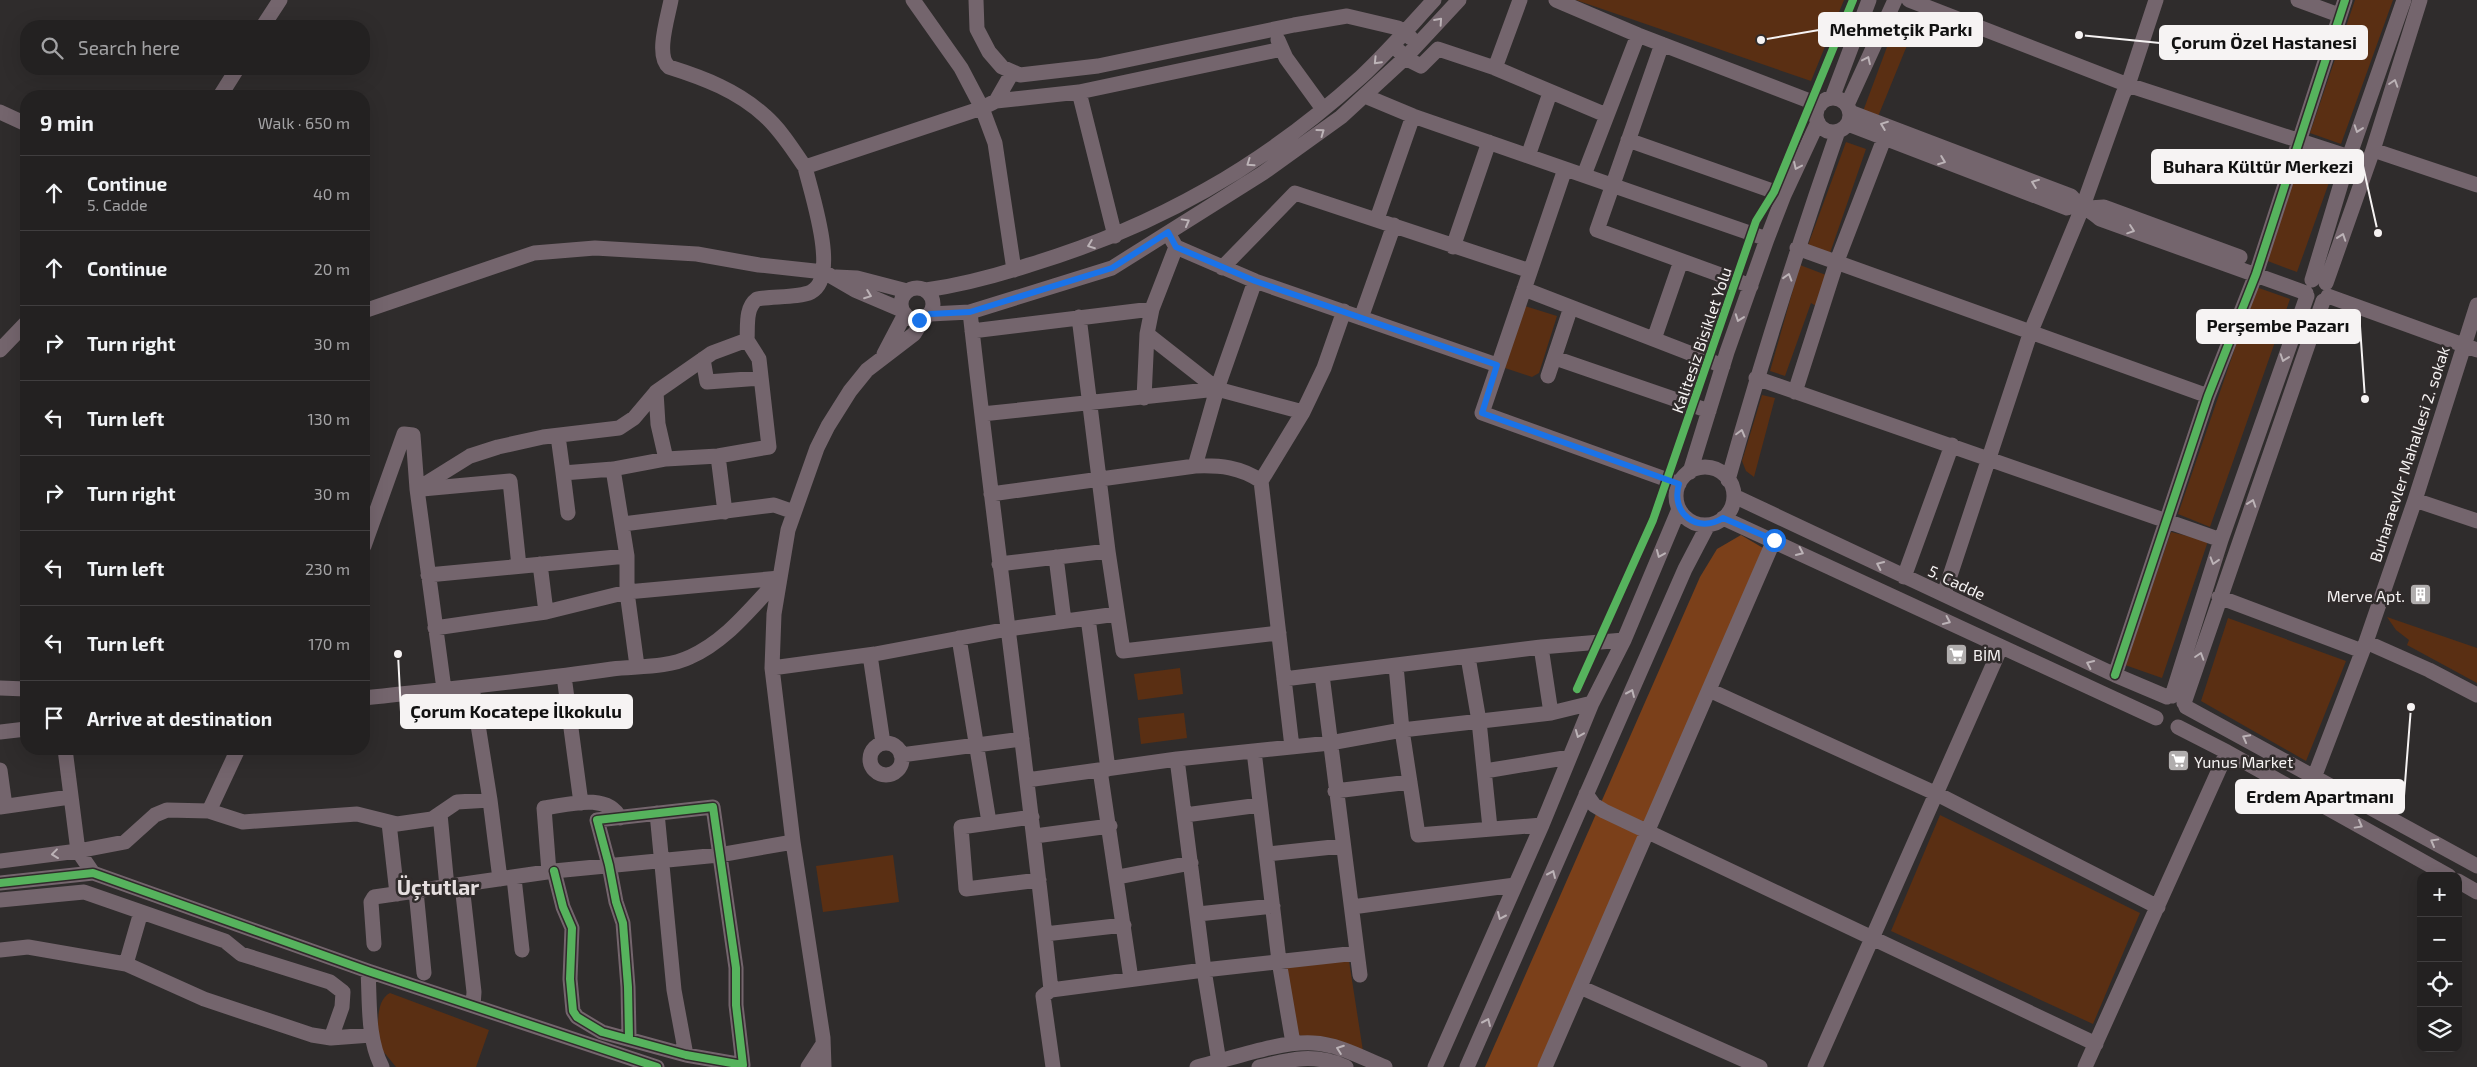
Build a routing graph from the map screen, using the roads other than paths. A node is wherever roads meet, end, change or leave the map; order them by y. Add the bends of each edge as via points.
1 (280, 0) edge
2 (671, 0) edge
3 (913, 0) edge
4 (976, 0) edge
5 (1434, 0) edge
6 (1459, 0) edge
7 (1520, 0) edge
8 (1556, 0) edge
9 (1869, 0) edge
10 (1895, 0) edge
11 (1909, 0) edge
12 (2156, 0) edge
13 (2298, 0) edge
14 (2345, 0) edge
15 (2404, 0) edge
16 (2420, 0) edge
17 (2339, 16) junction
18 (267, 20) edge
19 (1275, 29) junction
20 (1404, 32) junction
21 (1638, 35) junction
22 (1662, 44) junction
23 (1393, 45) junction
24 (1418, 45) junction
25 (1282, 49) junction
26 (1405, 58) junction
27 (1495, 68) junction
28 (1012, 73) junction
29 (233, 75) edge
30 (2128, 85) junction
31 (224, 90) edge
32 (1079, 92) junction
33 (1550, 93) junction
34 (1365, 96) junction
35 (996, 101) junction
36 (1826, 101) junction
37 (982, 108) junction
38 (1323, 109) junction
39 (0, 112) edge
40 (1606, 115) junction
41 (1414, 116) junction
42 (1846, 118) junction
43 (20, 121) edge
44 (1818, 122) junction
45 (1884, 139) junction
46 (1628, 140) junction
47 (2299, 141) junction
48 (1489, 142) junction
49 (2373, 150) junction
50 (1528, 156) junction
51 (2348, 157) junction
52 (805, 167) junction
53 (1565, 169) junction
54 (1584, 175) junction
55 (1612, 185) junction
56 (2477, 185) edge
57 (1784, 196) junction
58 (2083, 206) junction
59 (1377, 219) junction
60 (1394, 225) junction
61 (1168, 232) junction
62 (1115, 236) junction
63 (1767, 240) junction
64 (1454, 246) junction
65 (1176, 247) junction
66 (1797, 248) junction
67 (1681, 261) junction
68 (1836, 261) junction
69 (1222, 268) junction
70 (2258, 269) junction
71 (1014, 270) junction
72 (1530, 271) junction
73 (830, 274) junction
74 (1255, 281) junction
75 (1751, 286) junction
76 (1524, 289) junction
77 (926, 290) junction
78 (2316, 290) junction
79 (907, 291) junction
80 (2477, 305) edge
81 (1571, 307) junction
82 (370, 309) edge
83 (1152, 309) junction
84 (904, 312) junction
85 (970, 312) junction
86 (1344, 312) junction
87 (927, 316) junction
88 (1079, 317) junction
89 (1361, 318) junction
90 (20, 329) edge
91 (972, 331) junction
92 (2031, 331) junction
93 (1147, 334) junction
94 (1654, 339) junction
95 (747, 340) junction
96 (2470, 347) edge
97 (0, 350) edge
98 (883, 356) junction
99 (1555, 358) junction
100 (703, 360) junction
101 (1497, 365) junction
102 (1723, 366) junction
103 (1548, 376) dead end
104 (761, 378) junction
105 (1756, 378) junction
106 (1217, 389) junction
107 (656, 392) junction
108 (1795, 392) junction
109 (2208, 396) junction
110 (1144, 398) junction
111 (1091, 403) junction
112 (1709, 411) junction
113 (1303, 412) junction
114 (982, 414) junction
115 (558, 436) junction
116 (1952, 445) junction
117 (718, 456) junction
118 (666, 459) junction
119 (1990, 459) junction
120 (1195, 466) junction
121 (613, 469) junction
122 (1690, 472) junction
123 (562, 473) junction
124 (1099, 480) junction
125 (1728, 480) junction
126 (1261, 481) junction
127 (1679, 484) junction
128 (417, 489) junction
129 (991, 494) junction
130 (1734, 496) junction
131 (2415, 500) junction
132 (1679, 509) junction
133 (725, 512) junction
134 (794, 512) junction
135 (568, 513) dead end
136 (1723, 518) junction
137 (2167, 519) junction
138 (2477, 521) edge
139 (623, 524) junction
140 (1708, 525) junction
141 (370, 529) edge
142 (1774, 540) junction
143 (2221, 540) junction
144 (1108, 551) junction
145 (627, 556) junction
146 (1056, 557) junction
147 (540, 564) junction
148 (999, 564) junction
149 (519, 566) junction
150 (428, 575) junction
151 (1904, 577) junction
152 (780, 578) junction
153 (627, 592) junction
154 (1944, 594) junction
155 (2219, 597) junction
156 (546, 612) junction
157 (1118, 614) junction
158 (1088, 618) junction
159 (1064, 621) junction
160 (435, 628) junction
161 (1008, 629) junction
162 (1278, 633) junction
163 (959, 638) junction
164 (1624, 640) junction
165 (1541, 647) junction
166 (2001, 647) junction
167 (2364, 647) junction
168 (870, 655) junction
169 (1468, 657) junction
170 (637, 666) junction
171 (1396, 666) junction
172 (772, 668) junction
173 (1322, 675) junction
174 (2115, 675) junction
175 (564, 676) junction
176 (1284, 679) junction
177 (472, 687) junction
178 (0, 688) edge
179 (20, 689) edge
180 (444, 689) junction
181 (1709, 690) junction
182 (2477, 695) edge
183 (370, 697) edge
184 (2177, 700) junction
185 (1592, 704) junction
186 (1551, 713) junction
187 (2156, 718) junction
188 (1479, 721) junction
189 (2178, 727) junction
190 (20, 730) edge
191 (1402, 730) junction
192 (0, 732) edge
193 (1022, 739) junction
194 (883, 743) junction
195 (1330, 743) junction
196 (976, 744) junction
197 (1292, 747) junction
198 (1254, 751) junction
199 (2227, 752) junction
200 (901, 754) junction
201 (66, 755) edge
202 (235, 755) edge
203 (1570, 757) junction
204 (1177, 759) junction
205 (0, 770) edge
206 (1104, 770) junction
207 (1485, 771) junction
208 (2315, 775) junction
209 (1027, 780) junction
210 (1410, 782) junction
211 (1335, 791) junction
212 (1586, 794) junction
213 (1937, 794) junction
214 (70, 797) junction
215 (490, 800) junction
216 (581, 803) junction
217 (1260, 805) junction
218 (3, 806) edge
219 (208, 811) junction
220 (657, 813) junction
221 (440, 814) junction
222 (1185, 816) junction
223 (1032, 817) junction
224 (620, 818) junction
225 (989, 822) junction
226 (389, 823) junction
227 (1542, 825) junction
228 (1110, 826) junction
229 (1490, 828) junction
230 (1648, 831) junction
231 (1035, 836) junction
232 (793, 842) junction
233 (1342, 846) junction
234 (78, 851) junction
235 (1268, 854) junction
236 (719, 855) junction
237 (0, 861) edge
238 (664, 862) junction
239 (1192, 863) junction
240 (609, 865) junction
241 (2477, 866) edge
242 (551, 871) junction
243 (2442, 872) edge
244 (93, 873) junction
245 (1118, 877) junction
246 (507, 879) junction
247 (1040, 880) junction
248 (2462, 883) edge
249 (0, 884) edge
250 (1515, 885) junction
251 (455, 886) junction
252 (416, 891) junction
253 (84, 892) junction
254 (2477, 892) edge
255 (397, 894) junction
256 (0, 900) edge
257 (1273, 906) junction
258 (1352, 907) junction
259 (2158, 907) junction
260 (141, 912) junction
261 (1198, 914) junction
262 (1124, 925) junction
263 (1045, 934) junction
264 (1871, 938) junction
265 (374, 944) dead end
266 (0, 950) edge
267 (522, 950) dead end
268 (1357, 953) junction
269 (1279, 962) junction
270 (126, 964) junction
271 (1204, 970) junction
272 (368, 971) junction
273 (424, 973) dead end
274 (1360, 974) dead end
275 (1131, 979) junction
276 (1580, 987) junction
277 (1051, 990) junction
278 (473, 1006) junction
279 (602, 1032) junction
280 (371, 1035) junction
281 (628, 1037) junction
282 (331, 1038) junction
283 (823, 1044) junction
284 (1293, 1044) junction
285 (2096, 1044) junction
286 (596, 1048) junction
287 (686, 1055) junction
288 (1219, 1062) junction
289 (638, 1064) edge
290 (382, 1067) edge
291 (657, 1067) edge
292 (808, 1067) edge
293 (824, 1067) edge
294 (1053, 1067) edge
295 (1197, 1067) edge
296 (1259, 1067) edge
297 (1346, 1067) edge
298 (1385, 1067) edge
299 (1435, 1067) edge
300 (1467, 1067) edge
301 (1545, 1067) edge
302 (1760, 1067) edge
303 (1815, 1067) edge
304 (2085, 1067) edge

1 - 18 street
2 - 52 street via 662,53 664,62 722,87 756,108 783,136
3 - 37 street via 949,49
4 - 28 street via 977,29 989,52
5 - 20 street
24 -> 6 street
7 - 27 street
8 - 21 street
9 - 36 street
42 -> 10 street
11 - 30 street
12 - 30 street
13 - 17 street
14 - 17 street
15 -> 51 street
49 -> 16 street
17 - 47 street
19 - 20 street via 1347,16
19 - 25 street
19 - 28 street via 1098,66 1037,74
20 - 23 street
20 - 24 street
21 - 22 street
21 - 40 street
22 - 36 street
22 - 46 street
23 - 26 street
23 -> 38 street
24 - 26 street
25 - 32 street
25 - 38 street
26 - 27 street via 1421,66 1438,49
26 - 34 street
27 - 33 street
28 - 35 street
29 - 31 street
30 - 47 street
30 - 58 street
32 - 35 street
32 - 62 street
33 - 40 street
33 - 50 street
34 - 41 street
61 -> 34 street via 1264,173
35 - 37 street
36 - 42 street via 1840,99
36 - 44 street via 1817,113
37 - 52 street
37 - 71 street via 995,143
38 -> 62 street via 1228,178
39 - 43 street
40 - 54 street
41 - 48 street
41 - 59 street
42 - 44 street via 1827,130
42 - 45 street
58 -> 42 street via 2071,196
42 - 66 street
44 -> 57 street
45 -> 58 street via 2067,208
45 - 68 street
46 - 55 street
46 - 57 street
47 - 51 street
47 - 70 street
48 - 50 street
48 - 64 street
49 - 56 street
78 -> 49 street
50 - 53 street
51 - 78 street
52 - 73 street
53 - 54 street
53 - 72 street
54 - 55 street
55 - 63 street
55 - 67 street via 1597,230
57 - 63 street
58 - 70 street via 2104,207
58 - 92 street
59 - 60 street
59 - 69 street via 1295,193
60 - 64 street
60 - 89 street
61 - 65 street
61 - 85 street via 1112,268
62 -> 71 street
63 - 75 street
64 - 72 street
65 - 69 street
65 - 83 street
66 - 68 street
105 -> 66 street
67 - 75 street
67 - 94 street
68 - 92 street
68 - 108 street
69 - 74 street
70 - 78 street
70 - 109 street
71 - 77 street
72 - 76 street
73 - 79 street
73 - 82 street via 697,254 595,248 534,252
73 -> 84 street via 855,290
73 - 95 street via 810,293 757,299 751,304
74 - 86 street
74 - 106 street
75 -> 102 street
76 - 81 street
76 - 101 street
77 - 79 street via 916,288
77 - 87 street via 933,304
78 - 96 street
78 -> 143 street
155 -> 78 street
79 - 84 street via 901,300
80 - 96 street, Buharaevler Mahallesi 2. sokak
81 - 94 street
81 - 99 street
83 - 88 street
83 - 93 street
84 - 87 street via 914,320
84 - 98 street
85 - 87 street
85 - 91 street
86 - 89 street
86 - 113 street via 1324,368
87 - 98 street via 914,334
88 - 91 street
88 - 111 street
89 - 101 street
90 - 97 street
91 - 114 street
92 - 109 street
92 - 119 street
93 - 106 street
93 - 110 street
94 - 102 street
95 - 100 street
95 - 104 street via 759,360
96 - 131 street, Buharaevler Mahallesi 2. sokak
98 - 134 street via 850,391 828,426
99 - 103 street
99 - 112 street
100 - 104 street via 708,382
100 - 107 street
101 - 127 street via 1482,413
102 - 112 street
104 - 117 street via 769,447
105 - 108 street
125 -> 105 street
106 - 110 street
106 - 113 street
106 - 120 street
107 - 115 street via 634,418 619,428
107 - 118 street via 658,424
108 - 116 street
109 - 137 street
110 - 111 street
111 - 114 street
111 - 124 street
112 - 122 street
113 - 126 street
114 - 129 street
115 - 123 street
115 - 128 street via 498,447 470,456
116 - 119 street
116 - 151 street
117 - 118 street
117 - 133 street
118 - 121 street
119 - 137 street
119 - 154 street
120 - 124 street
120 - 126 street via 1221,465 1246,471
121 - 123 street
121 - 139 street
122 - 125 street via 1715,469
122 - 127 street
123 - 135 street
124 - 129 street
124 - 144 street
125 - 130 street
126 - 162 street
127 - 132 street via 1676,493
128 - 141 street via 413,436 404,434
128 - 149 street via 510,482
128 - 150 street
129 - 148 street
130 - 136 street via 1733,504
151 -> 130 street, 5. Cadde
131 - 138 street
131 - 167 street, Buharaevler Mahallesi 2. sokak
132 - 140 street via 1691,522
132 -> 164 street
133 - 134 street via 774,505
133 - 139 street
134 - 152 street
136 - 140 street
136 - 142 street
137 - 143 street
137 - 174 street
139 - 145 street
212 -> 140 street via 1685,569
142 -> 166 street
142 - 181 street
143 -> 184 street
144 - 146 street
144 - 157 street
145 - 147 street
145 - 153 street
146 - 148 street
146 - 159 street
147 - 149 street
147 - 156 street
148 - 161 street
149 - 150 street
150 - 160 street
151 - 154 street, 5. Cadde
152 - 153 street
152 - 170 street via 732,630 710,647 688,658
152 - 172 street via 774,614
153 - 156 street
153 - 170 street
174 -> 154 street, 5. Cadde
155 - 167 street
184 -> 155 street
156 - 160 street
157 - 158 street
157 - 162 street via 1123,651
158 - 159 street
158 - 206 street
159 - 161 street
160 - 180 street
161 - 163 street
161 - 193 street
162 - 176 street
163 - 168 street
163 - 196 street
164 - 165 street
164 - 185 street
165 - 169 street
165 - 186 street
166 - 187 street
166 - 213 street
167 - 182 street via 2429,670
167 - 208 street, Buharaevler Mahallesi 2. sokak
168 - 172 street
168 - 194 street
169 - 171 street
169 - 188 street
170 - 175 street
171 - 173 street
171 - 191 street
172 - 232 street
173 - 176 street
173 - 195 street
174 - 184 street, 5. Cadde
175 - 177 street
175 - 216 street
176 - 197 street
177 - 180 street
177 - 215 street
178 - 179 street
180 - 183 street
181 - 213 street
181 - 230 street
184 - 187 street via 2157,705
184 - 189 street via 2187,716
208 -> 184 street, 5. Cadde
185 - 186 street
185 -> 203 street
186 - 188 street
187 - 189 street via 2165,727
188 - 191 street
188 - 207 street
189 - 199 street
190 - 192 street
191 - 195 street
191 - 210 street
193 - 196 street
193 - 209 street
194 - 200 street via 894,746
194 - 200 street via 870,754 871,764 878,773 896,771 901,763
195 - 197 street
195 - 211 street
196 - 200 street
196 - 225 street
197 - 198 street
198 - 204 street
198 - 217 street
199 -> 243 street
199 - 259 street
201 - 214 street
202 - 219 street
203 - 207 street
203 - 227 street
204 - 206 street
204 - 222 street
205 - 218 street
206 - 209 street
206 - 228 street
207 - 229 street
241 -> 208 street, 5. Cadde
209 - 223 street
210 - 211 street
210 - 229 street via 1418,835
211 - 233 street
212 - 230 street via 1604,812
300 -> 212 street
213 - 259 street
213 - 264 street
214 - 218 street
214 - 234 street
215 - 221 street via 457,802
215 - 246 street
216 - 224 street via 605,803 616,810
216 - 242 street via 544,808
217 - 222 street
217 - 235 street
219 - 226 street via 244,822 356,814
219 - 234 street via 167,810 155,815 125,842
220 - 224 street
220 - 236 street via 713,807
220 - 238 street
221 - 226 street via 411,823
221 - 251 street
222 - 239 street
223 - 225 street
223 - 231 street
224 - 240 street via 597,820
225 - 247 street via 961,827 966,889
226 - 255 street
227 - 229 street
227 - 250 street
228 - 231 street
228 - 245 street
230 - 264 street
230 - 276 street
231 - 247 street
232 - 236 street
232 - 283 street
233 - 235 street
233 - 258 street
234 -> 237 street
234 - 244 street
235 - 257 street
236 - 238 street
236 - 287 street via 736,968 736,1005 743,1065
238 - 240 street
238 - 287 street via 674,990
239 - 245 street
239 - 261 street
240 - 242 street
240 - 281 street via 623,923
242 - 246 street
242 - 279 street via 572,928 570,979 573,1011 577,1017
244 - 249 street
244 - 253 street
244 - 272 street
245 - 262 street
246 - 251 street
246 - 267 street
247 - 263 street
248 - 254 street
250 - 258 street
250 -> 299 street
251 - 252 street
251 - 278 street via 474,992
252 - 255 street
252 - 273 street
253 - 256 street
253 - 260 street
255 - 265 street via 374,897 371,902
257 - 261 street
257 - 269 street
258 - 268 street
259 - 285 street
260 - 270 street
260 - 282 street via 225,941 241,954 330,982 343,992 342,1007
261 - 271 street
262 - 263 street
262 - 275 street
263 - 277 street
264 - 285 street
264 - 303 street
266 - 270 street via 28,947
268 - 269 street
268 - 274 street
269 - 271 street
269 - 284 street
270 - 282 street via 204,999 312,1035
271 - 275 street
271 - 288 street
272 - 278 street
272 - 280 street
275 - 277 street
276 - 301 street
276 - 302 street
277 - 294 street via 1042,996
278 - 286 street
279 - 281 street
279 - 286 street
280 - 282 street
280 - 290 street
281 - 287 street
283 - 292 street
283 - 293 street
284 - 288 street
298 -> 284 street via 1336,1047
285 - 304 street
286 - 289 street
288 - 295 street
289 - 291 street
296 - 297 street via 1309,1057

